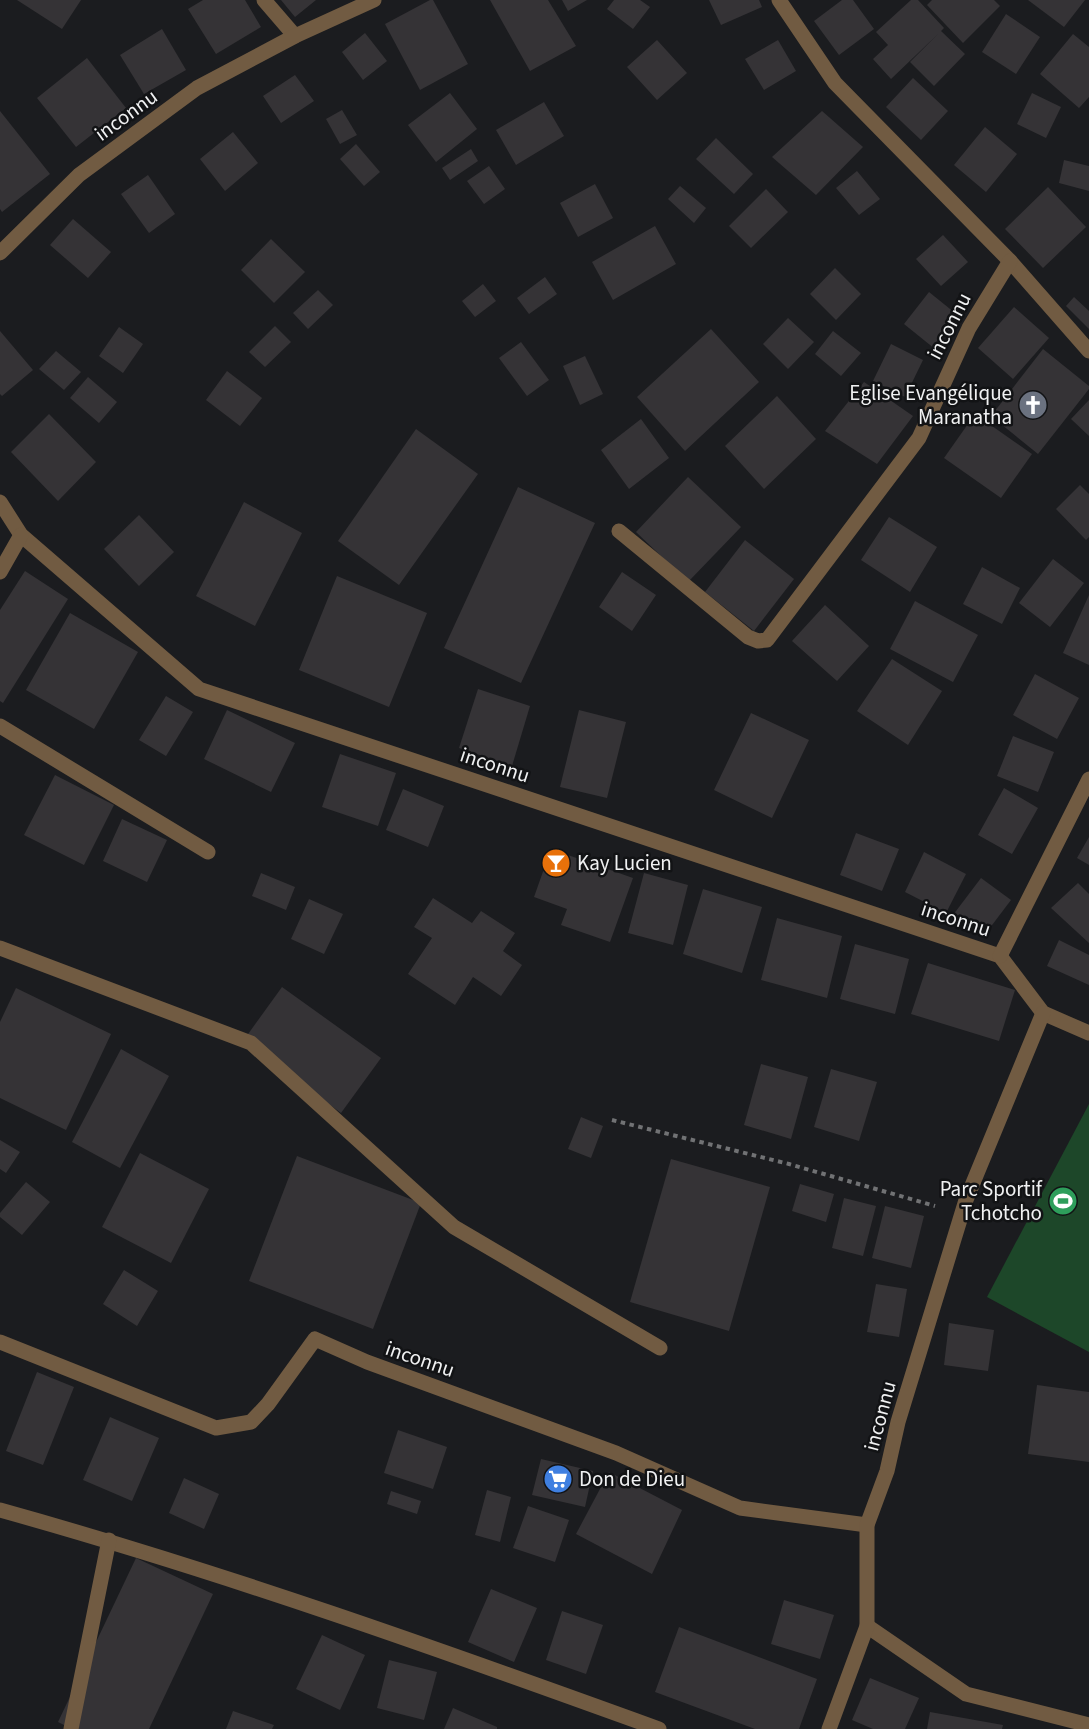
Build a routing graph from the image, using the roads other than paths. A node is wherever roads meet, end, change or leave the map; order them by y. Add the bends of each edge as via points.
1 (264, 0) edge
2 (374, 0) edge
3 (779, 0) edge
4 (295, 36) junction
5 (0, 253) edge
6 (1011, 261) junction
7 (1089, 351) edge
8 (0, 502) edge
9 (619, 531) dead end
10 (21, 535) junction
11 (0, 572) edge
12 (0, 726) edge
13 (1089, 779) edge
14 (208, 852) dead end
15 (0, 948) edge
16 (1000, 956) junction
17 (1043, 1013) junction
18 (1089, 1034) edge
19 (0, 1342) edge
20 (660, 1348) dead end
21 (0, 1510) edge
22 (867, 1525) junction
23 (109, 1540) junction
24 (867, 1626) junction
25 (1089, 1725) edge
26 (71, 1729) edge
27 (658, 1729) edge
28 (829, 1729) edge

1 - 4 street
2 - 4 street, inconnu
3 - 6 street via 835,83
4 - 5 street, inconnu via 197,88 79,175
6 - 7 street
6 - 9 street, inconnu via 969,328 919,438 767,640 748,637
8 - 10 street, inconnu
10 - 11 street
10 - 16 street, inconnu via 199,689
12 - 14 street
13 - 16 street, inconnu
15 - 20 street via 251,1043 454,1227
16 - 17 street, inconnu
17 - 18 street, inconnu
17 - 22 street, inconnu via 962,1214
19 - 22 street, inconnu via 216,1428 251,1422 315,1339 367,1362 616,1453 740,1508
21 - 23 street
22 - 24 street, inconnu
23 - 26 street
23 - 27 street via 493,1667
24 - 25 street via 966,1694
24 - 28 street, inconnu

